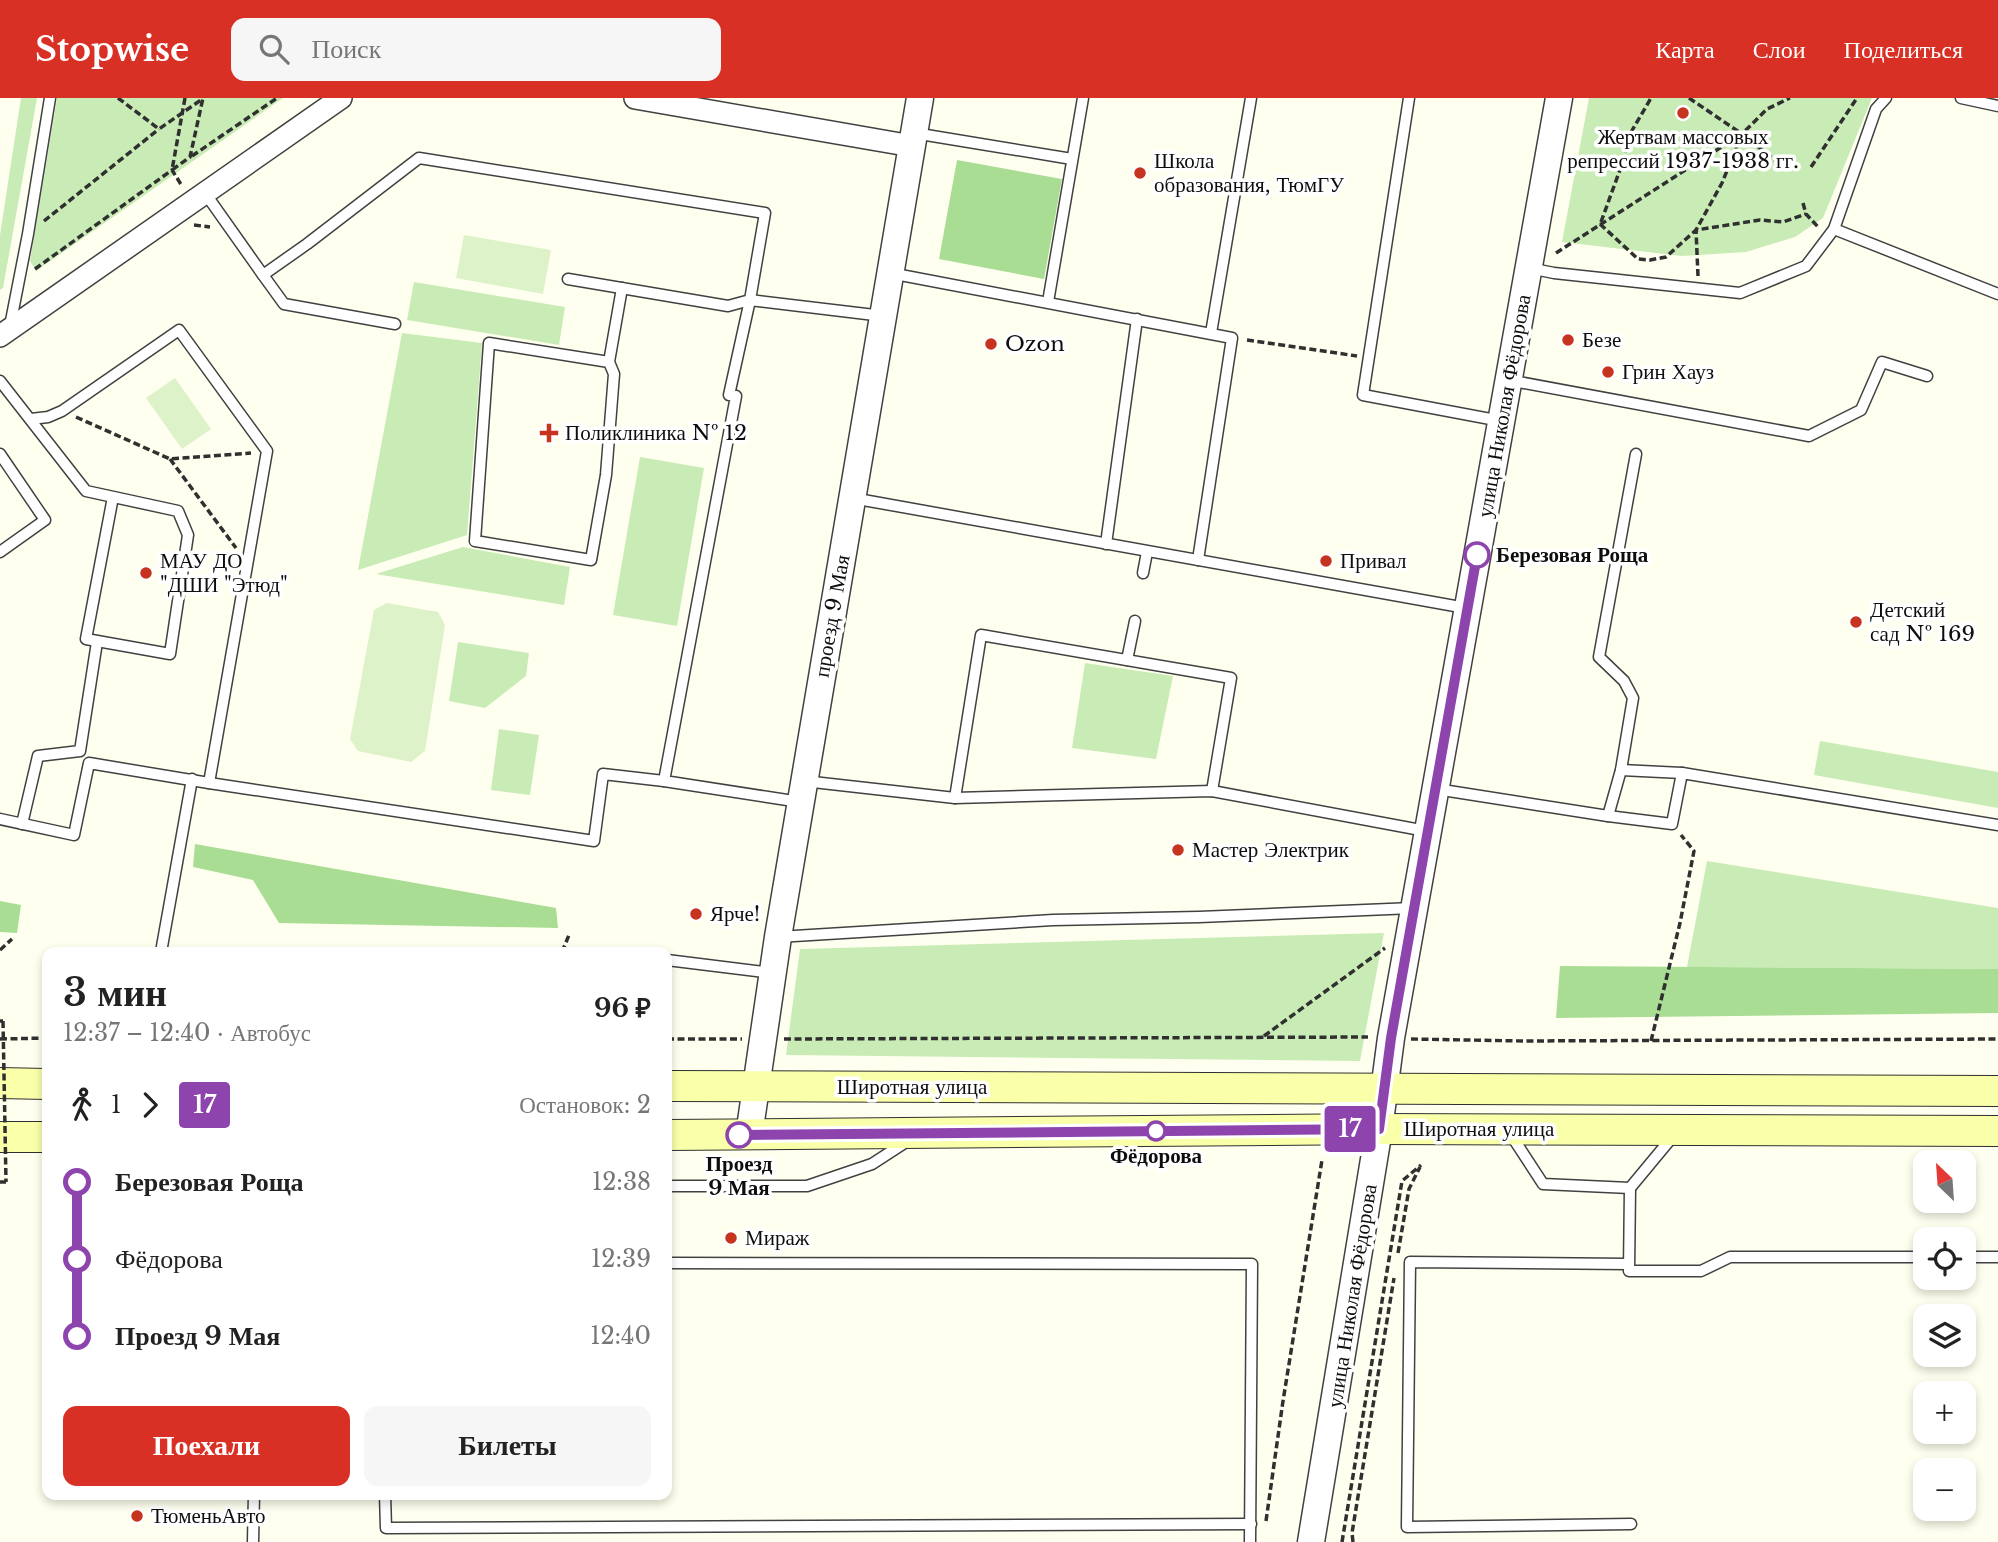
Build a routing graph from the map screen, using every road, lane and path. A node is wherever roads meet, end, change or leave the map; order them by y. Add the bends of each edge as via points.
1 (50, 98) edge
2 (118, 98) edge
3 (185, 98) edge
4 (203, 98) edge
5 (277, 98) edge
6 (341, 98) edge
7 (635, 98) edge
8 (920, 98) edge
9 (1083, 98) edge
10 (1251, 98) edge
11 (1409, 98) edge
12 (1559, 98) edge
13 (1651, 98) edge
14 (1689, 98) edge
15 (1790, 98) edge
16 (1857, 98) edge
17 (1886, 98) edge
18 (1961, 98) edge
19 (1998, 106) edge
20 (183, 112) junction
21 (159, 129) junction
22 (1742, 134) junction
23 (913, 139) junction
24 (190, 157) junction
25 (1072, 159) junction
26 (1780, 164) dead end
27 (1811, 167) dead end
28 (205, 194) junction
29 (1803, 203) dead end
30 (1806, 214) junction
31 (1600, 225) junction
32 (1834, 229) junction
33 (1696, 230) junction
34 (29, 233) junction
35 (1556, 253) dead end
36 (1650, 260) junction
37 (1528, 268) junction
38 (1649, 268) dead end
39 (890, 273) junction
40 (263, 275) junction
41 (568, 279) dead end
42 (622, 289) junction
43 (1699, 289) junction
44 (1998, 294) edge
45 (750, 300) junction
46 (1048, 302) junction
47 (883, 316) junction
48 (1137, 319) junction
49 (395, 324) dead end
50 (5, 332) edge
51 (1211, 333) junction
52 (1232, 338) junction
53 (1369, 358) junction
54 (609, 362) junction
55 (1927, 376) dead end
56 (0, 380) edge
57 (1508, 380) junction
58 (62, 411) junction
59 (31, 419) junction
60 (1501, 421) junction
61 (267, 451) junction
62 (0, 454) edge
63 (1636, 454) dead end
64 (170, 459) junction
65 (113, 497) junction
66 (852, 498) junction
67 (1106, 544) junction
68 (0, 552) edge
69 (1147, 552) junction
70 (1198, 560) junction
71 (248, 564) junction
72 (1143, 573) dead end
73 (1467, 608) junction
74 (1135, 621) dead end
75 (97, 642) junction
76 (1126, 660) junction
77 (1621, 770) junction
78 (1682, 774) junction
79 (192, 779) junction
80 (664, 781) junction
81 (209, 783) junction
82 (1435, 789) junction
83 (1212, 791) junction
84 (802, 792) junction
85 (955, 798) junction
86 (1608, 816) junction
87 (0, 819) edge
88 (22, 824) junction
89 (1672, 824) junction
90 (1998, 825) edge
91 (1428, 831) junction
92 (1413, 908) junction
93 (569, 935) dead end
94 (778, 937) junction
95 (12, 939) dead end
96 (162, 947) edge
97 (564, 947) edge
98 (1385, 947) dead end
99 (0, 950) edge
100 (672, 961) edge
101 (772, 973) junction
102 (1, 1021) edge
103 (42, 1038) edge
104 (672, 1038) edge
105 (1262, 1038) junction
106 (1391, 1038) junction
107 (0, 1039) edge
108 (762, 1039) junction
109 (1998, 1039) edge
110 (1651, 1041) junction
111 (0, 1083) edge
112 (42, 1084) edge
113 (672, 1087) edge
114 (755, 1087) junction
115 (1383, 1089) junction
116 (1998, 1091) edge
117 (1379, 1129) junction
118 (1507, 1129) junction
119 (1678, 1131) junction
120 (1998, 1131) edge
121 (920, 1133) junction
122 (672, 1135) edge
123 (749, 1135) junction
124 (0, 1137) edge
125 (42, 1137) edge
126 (1322, 1160) dead end
127 (0, 1182) edge
128 (672, 1186) edge
129 (1630, 1188) junction
130 (1913, 1257) edge
131 (1976, 1257) edge
132 (1998, 1257) edge
133 (672, 1263) edge
134 (1628, 1264) junction
135 (1396, 1265) dead end
136 (1394, 1278) dead end
137 (254, 1500) edge
138 (385, 1500) edge
139 (1251, 1524) junction
140 (1630, 1524) dead end
141 (1265, 1529) dead end
142 (253, 1542) edge
143 (1250, 1542) edge
144 (1311, 1542) edge
145 (1342, 1542) edge
146 (1353, 1542) edge

1 - 34 lane
2 - 21 path
3 - 20 path
4 - 20 path
4 - 24 path
5 - 24 path
6 - 28 street
7 - 23 street
8 - 23 street, проезд 9 Мая
9 - 25 lane
10 - 51 lane
11 - 53 lane
12 - 37 street, улица Николая Фёдорова
13 - 31 path via 1630,134
14 - 22 path
15 - 22 path via 1767,109
16 - 27 path
17 - 32 lane via 1876,109
18 - 19 lane
20 - 21 path
20 - 24 path via 172,170
21 - 34 path
22 - 26 path
22 - 31 path
22 - 33 path
23 - 25 lane
23 - 39 street, проезд 9 Мая
25 - 46 lane
28 - 40 lane
28 - 50 street
29 - 30 path
30 - 32 path via 1819,228
30 - 33 path via 1783,222 1760,220
31 - 35 path
31 - 36 path via 1638,259
32 - 43 lane via 1806,266 1740,293
32 - 44 lane
33 - 36 path via 1667,257
33 - 43 path
34 - 50 lane
36 - 38 path
37 - 43 lane
37 - 57 street, улица Николая Фёдорова
39 - 46 lane
39 - 47 street, проезд 9 Мая
40 - 45 lane via 419,158 765,213
40 - 49 lane via 284,304
41 - 42 lane
42 - 45 lane via 728,306
42 - 54 lane
45 - 47 lane
45 - 80 lane via 729,396 736,396
46 - 48 lane
47 - 66 street, проезд 9 Мая
48 - 51 lane
48 - 67 lane
51 - 52 lane
52 - 53 path
52 - 70 lane
53 - 60 lane via 1363,395
54 - 54 lane via 614,374 606,475 590,559 475,541 489,342
55 - 57 lane via 1882,362 1861,410 1809,436
56 - 59 lane
57 - 60 street, улица Николая Фёдорова
58 - 59 lane
58 - 61 lane via 179,330
58 - 64 path
59 - 65 lane via 86,491
60 - 73 street, улица Николая Фёдорова
61 - 64 path
61 - 71 lane
62 - 68 lane via 45,520
63 - 77 lane via 1599,657 1624,681 1633,698
64 - 71 path
65 - 75 lane via 86,639
65 - 75 lane via 178,511 188,535 170,654
66 - 67 lane
66 - 84 street, проезд 9 Мая
67 - 69 lane
69 - 70 lane
69 - 72 lane
70 - 73 lane
71 - 81 lane
73 - 82 street, улица Николая Фёдорова
74 - 76 lane
75 - 88 lane via 80,751 37,756
76 - 83 lane via 1231,678
76 - 85 lane via 981,635
77 - 78 lane
77 - 86 lane
78 - 89 lane
78 - 90 lane
79 - 81 lane
79 - 88 lane via 89,763 74,835
79 - 96 lane
80 - 81 lane via 603,774 594,841
80 - 84 lane
82 - 86 lane
82 - 91 street, улица Николая Фёдорова
83 - 85 lane
83 - 91 lane
84 - 85 lane
84 - 94 street, проезд 9 Мая
86 - 89 lane
87 - 88 lane
89 - 110 path via 1694,851
91 - 92 street, улица Николая Фёдорова
92 - 94 lane via 1053,920
92 - 106 street, улица Николая Фёдорова
93 - 97 path
94 - 101 street, проезд 9 Мая
95 - 99 path
98 - 105 path
100 - 101 lane
101 - 108 street, проезд 9 Мая
102 - 127 path, bridge via 6,1182
103 - 107 path
104 - 108 path
105 - 106 path
105 - 108 path
106 - 110 path
106 - 115 street, улица Николая Фёдорова
108 - 114 street, проезд 9 Мая
109 - 110 path
111 - 112 main road
113 - 114 main road, Широтная улица
114 - 115 main road, Широтная улица
114 - 123 street, проезд 9 Мая
115 - 116 main road, Широтная улица
115 - 117 street, улица Николая Фёдорова
117 - 118 main road, Широтная улица
117 - 121 main road, Широтная улица
117 - 144 street, улица Николая Фёдорова
118 - 119 main road, Широтная улица
118 - 129 lane via 1544,1184
119 - 120 main road, Широтная улица
119 - 129 lane
121 - 123 main road, Широтная улица
121 - 128 lane via 872,1164 807,1186
122 - 123 main road, Широтная улица
124 - 125 main road
126 - 141 path
129 - 134 lane
130 - 134 lane via 1730,1257 1700,1271 1629,1271
131 - 132 lane
133 - 139 lane via 1252,1264
134 - 140 lane via 1410,1262 1407,1527
135 - 145 path via 1409,1188 1421,1165 1402,1181
136 - 146 path
137 - 142 lane
138 - 139 lane via 386,1528
139 - 143 lane

